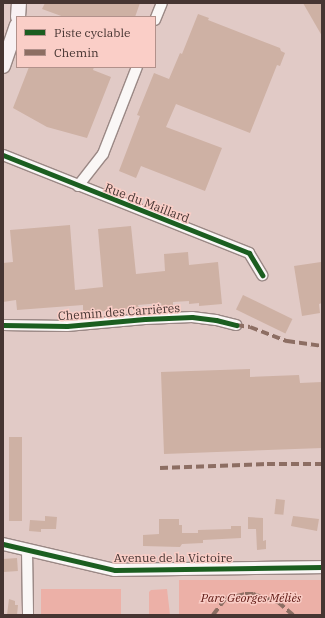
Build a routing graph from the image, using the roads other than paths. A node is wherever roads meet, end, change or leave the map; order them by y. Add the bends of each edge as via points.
1 (19, 3) edge
2 (162, 3) edge
3 (18, 16) edge
4 (156, 18) edge
5 (16, 28) edge
6 (3, 66) edge
7 (137, 68) edge
8 (3, 155) edge
9 (15, 159) junction
10 (3, 161) edge
11 (78, 186) junction
12 (262, 275) dead end
13 (3, 325) edge
14 (236, 325) dead end
15 (3, 544) edge
16 (27, 549) junction
17 (322, 567) edge
18 (28, 615) edge

1 - 3 main road
2 - 4 street
5 - 6 main road
7 - 11 street via 102,154
8 - 9 street, Rue du Maillard
9 - 10 street
9 - 11 street, Rue du Maillard
11 - 12 street, Rue du Maillard via 249,253
13 - 14 street, Chemin des Carrières via 67,326 192,317
15 - 16 street, Avenue de la Victoire
16 - 17 street, Avenue de la Victoire via 115,570
16 - 18 street

